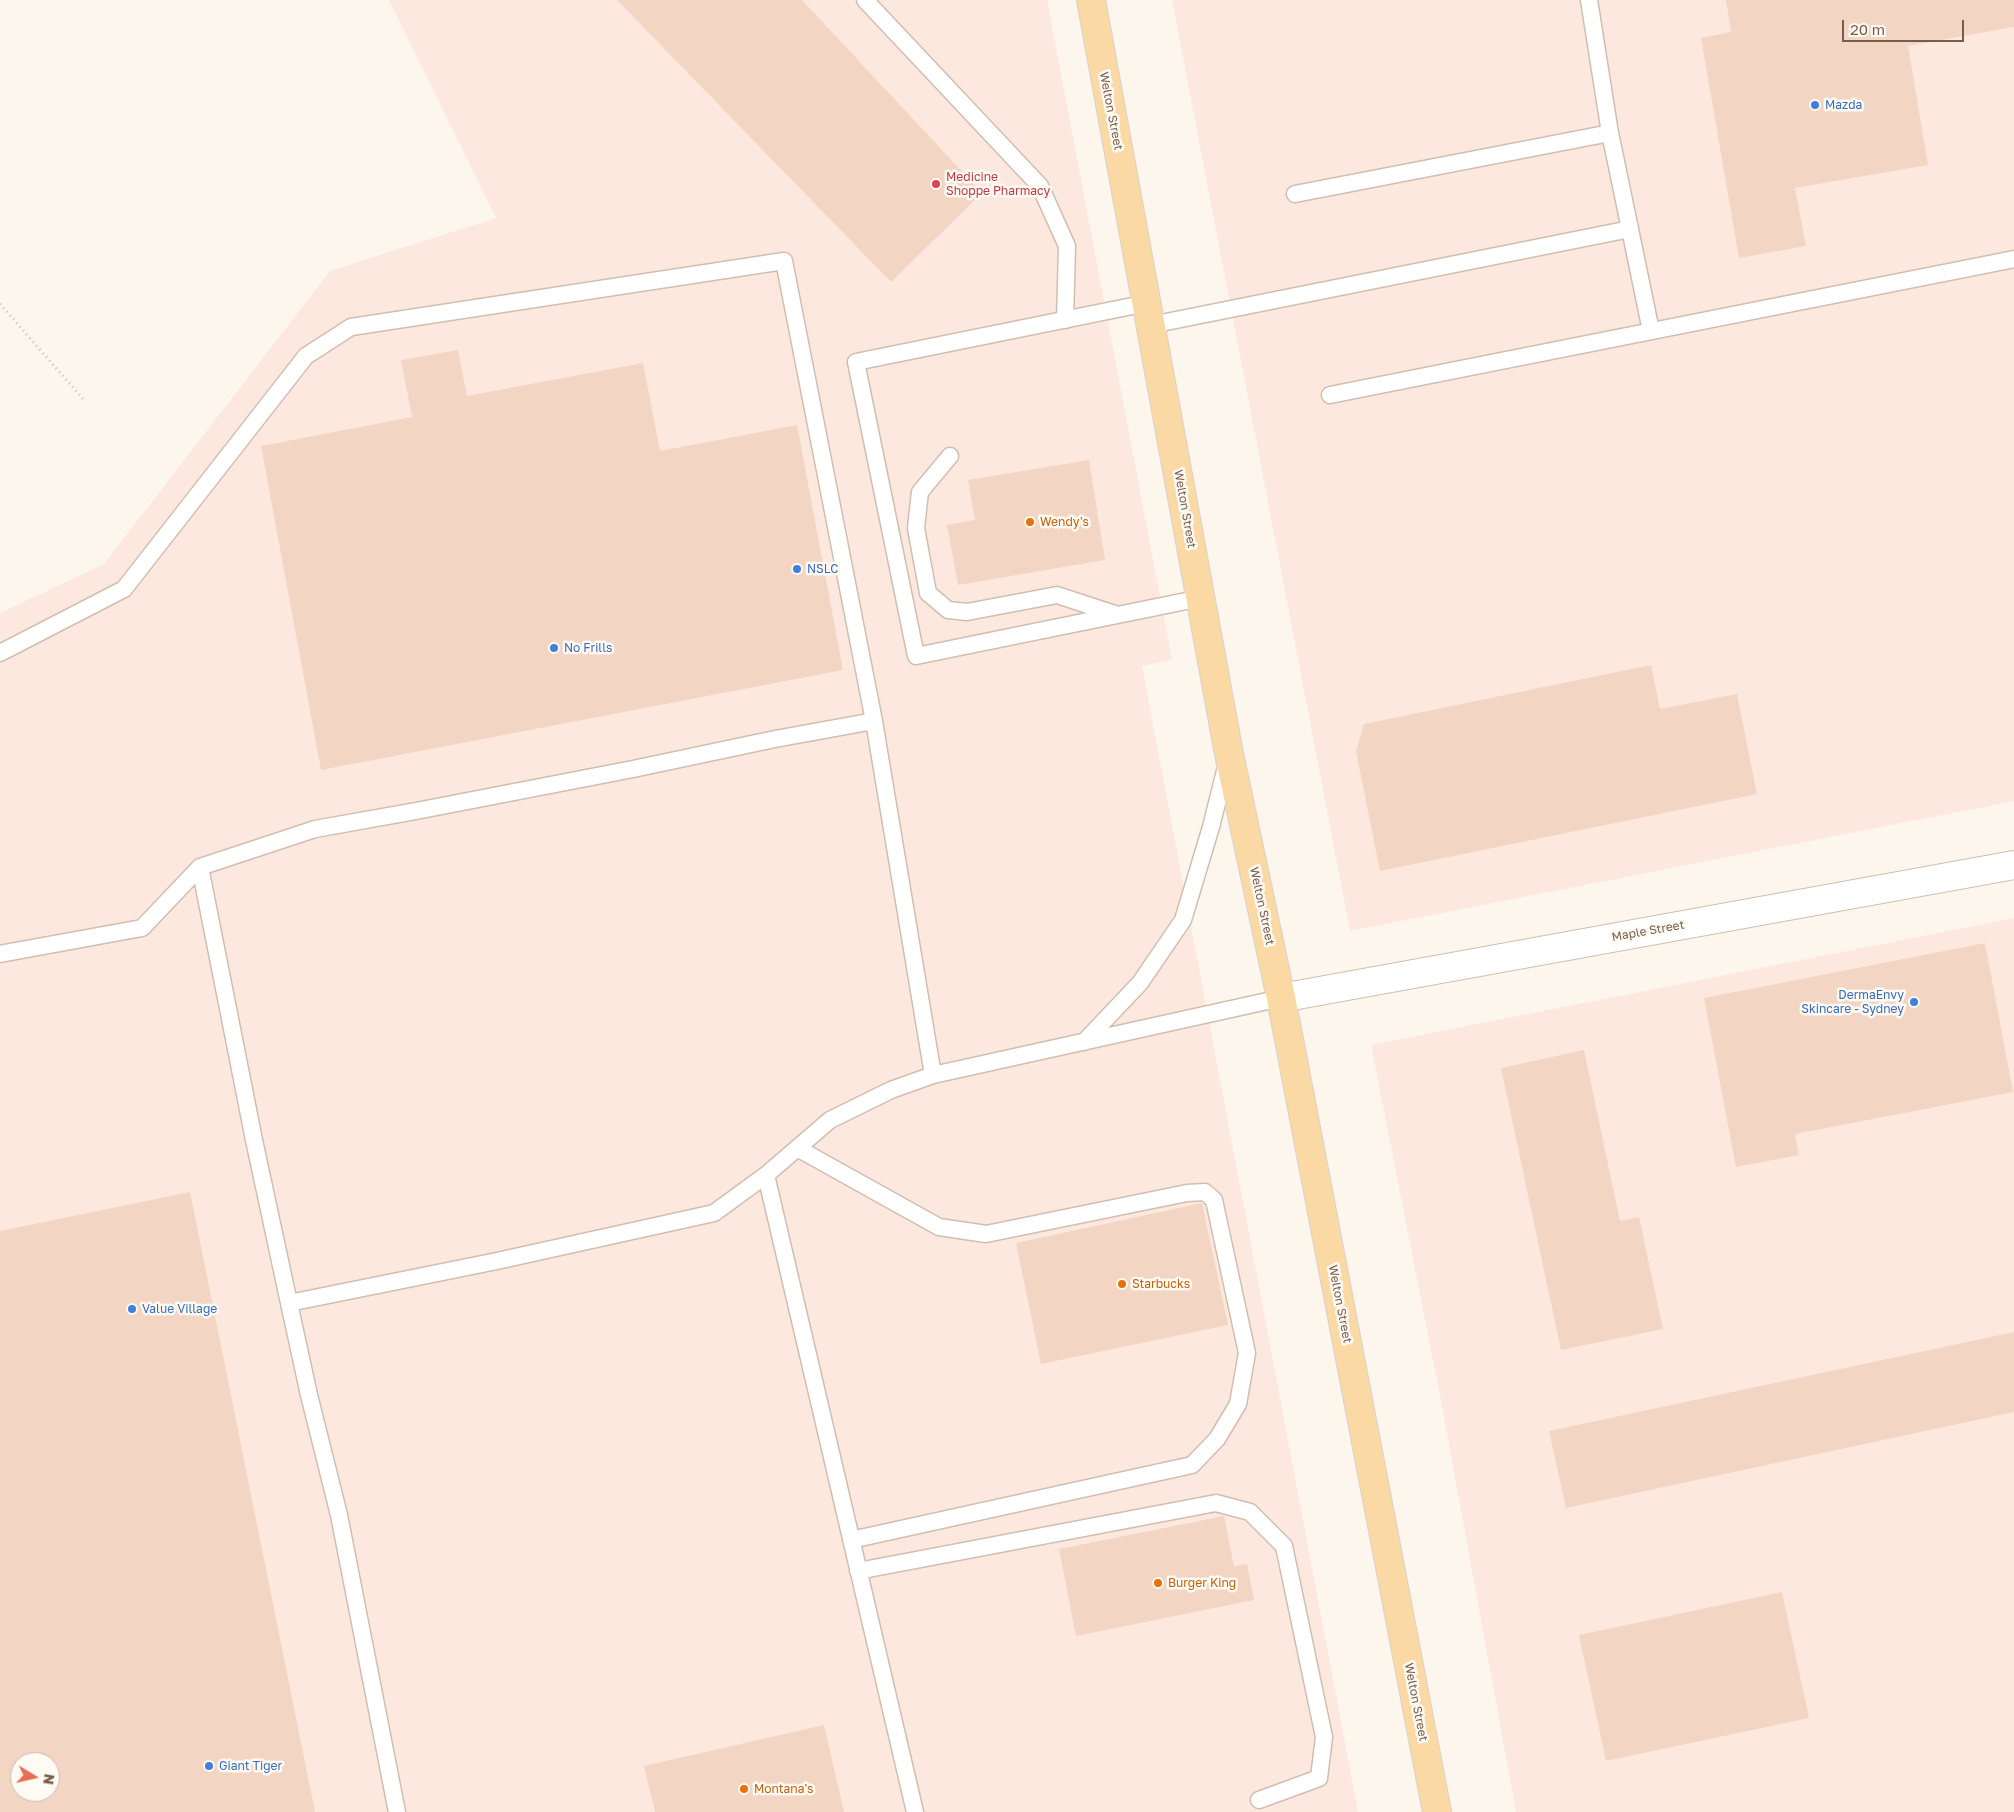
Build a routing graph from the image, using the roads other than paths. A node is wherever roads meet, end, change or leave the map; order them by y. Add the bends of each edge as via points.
1 (865, 0) edge
2 (1090, 0) edge
3 (1589, 0) edge
4 (1610, 133) junction
5 (1295, 194) dead end
6 (1630, 229) junction
7 (2014, 259) edge
8 (1149, 314) junction
9 (1065, 320) junction
10 (1651, 331) junction
11 (1330, 395) dead end
12 (950, 456) dead end
13 (1201, 598) junction
14 (1117, 614) junction
15 (0, 653) edge
16 (874, 721) junction
17 (1229, 754) junction
18 (2014, 865) edge
19 (200, 867) junction
20 (0, 954) edge
21 (1281, 998) junction
22 (1084, 1042) junction
23 (933, 1075) junction
24 (798, 1148) junction
25 (766, 1175) junction
26 (289, 1304) junction
27 (851, 1540) junction
28 (858, 1570) junction
29 (1259, 1800) dead end
30 (397, 1812) edge
31 (915, 1812) edge
32 (1437, 1812) edge

1 - 9 lane via 1040,186 1067,246
2 - 8 main road, Welton Street
3 - 4 lane
4 - 5 lane
4 - 6 lane
6 - 8 lane
6 - 10 lane
7 - 10 lane
8 - 9 lane
8 - 13 main road, Welton Street
9 - 14 lane via 856,362 916,656
10 - 11 lane
12 - 14 lane via 920,492 916,528 928,593 948,610 966,612 1057,595
13 - 14 lane
13 - 17 main road, Welton Street
15 - 16 lane via 124,589 306,356 351,327 784,261
16 - 19 lane via 315,829
16 - 23 lane
17 - 21 main road, Welton Street
17 - 22 lane via 1183,920 1140,983
18 - 21 street, Maple Street
19 - 20 lane via 142,928
19 - 26 lane
21 - 22 lane
21 - 32 main road, Welton Street
22 - 23 lane
23 - 24 lane via 891,1090 830,1120
24 - 25 lane
24 - 27 lane via 939,1227 986,1234 1205,1192 1214,1200 1246,1353 1238,1404 1217,1439 1192,1465
25 - 26 lane via 714,1214
25 - 27 lane
26 - 30 lane via 339,1515
27 - 28 lane
28 - 29 lane via 1216,1503 1250,1512 1284,1546 1324,1737 1319,1778
28 - 31 lane

